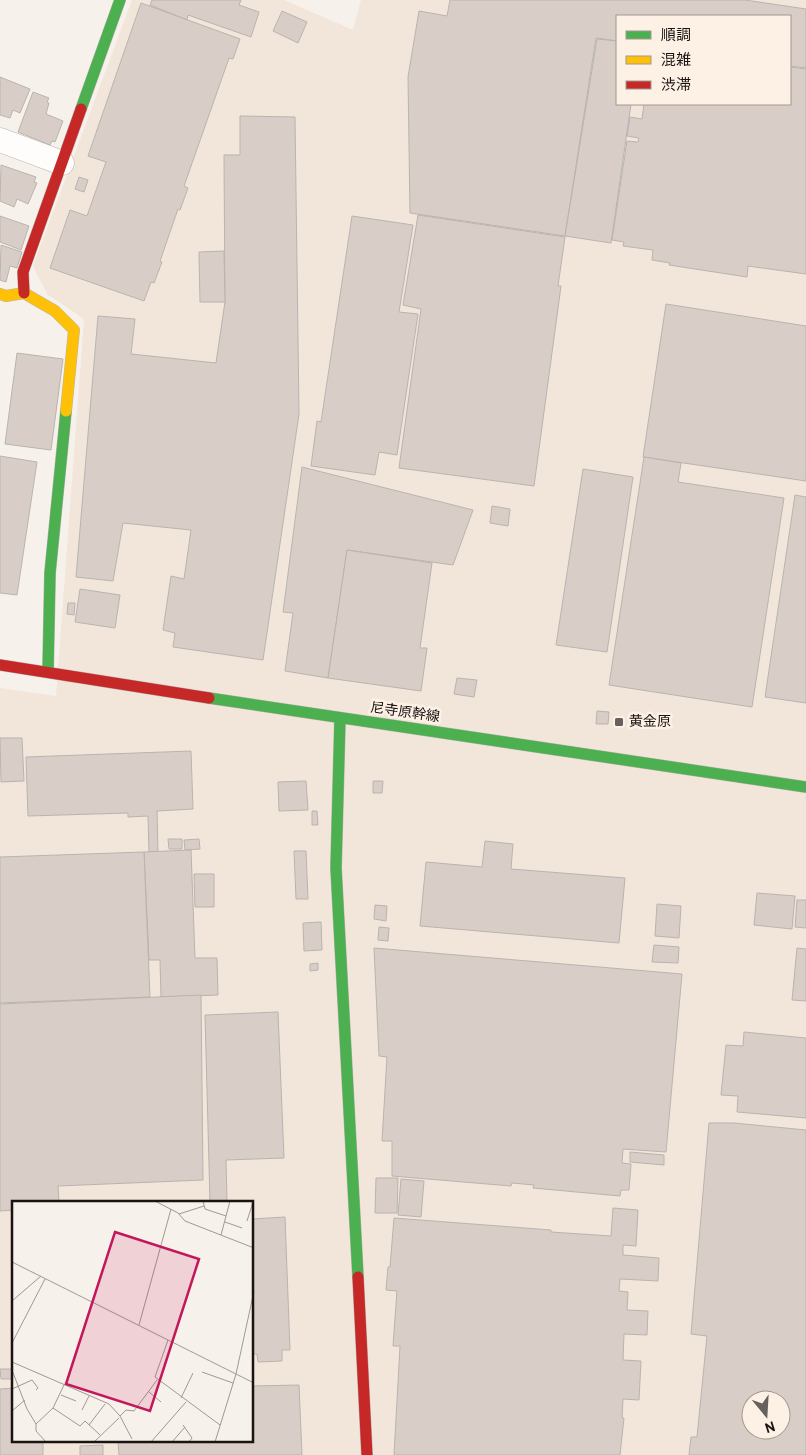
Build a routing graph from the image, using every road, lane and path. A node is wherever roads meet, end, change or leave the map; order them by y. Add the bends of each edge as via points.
1 (120, 0) edge
2 (0, 140) edge
3 (62, 163) junction
4 (24, 293) junction
5 (0, 294) edge
6 (0, 665) edge
7 (48, 672) junction
8 (340, 718) junction
9 (806, 787) edge
10 (367, 1455) edge

1 - 3 street
2 - 3 street
3 - 4 street via 23,272
4 - 5 street
4 - 7 street via 55,311 74,330 50,573
6 - 7 street, 尼寺原幹線
7 - 8 street, 尼寺原幹線
8 - 9 street, 尼寺原幹線
8 - 10 street via 336,868

